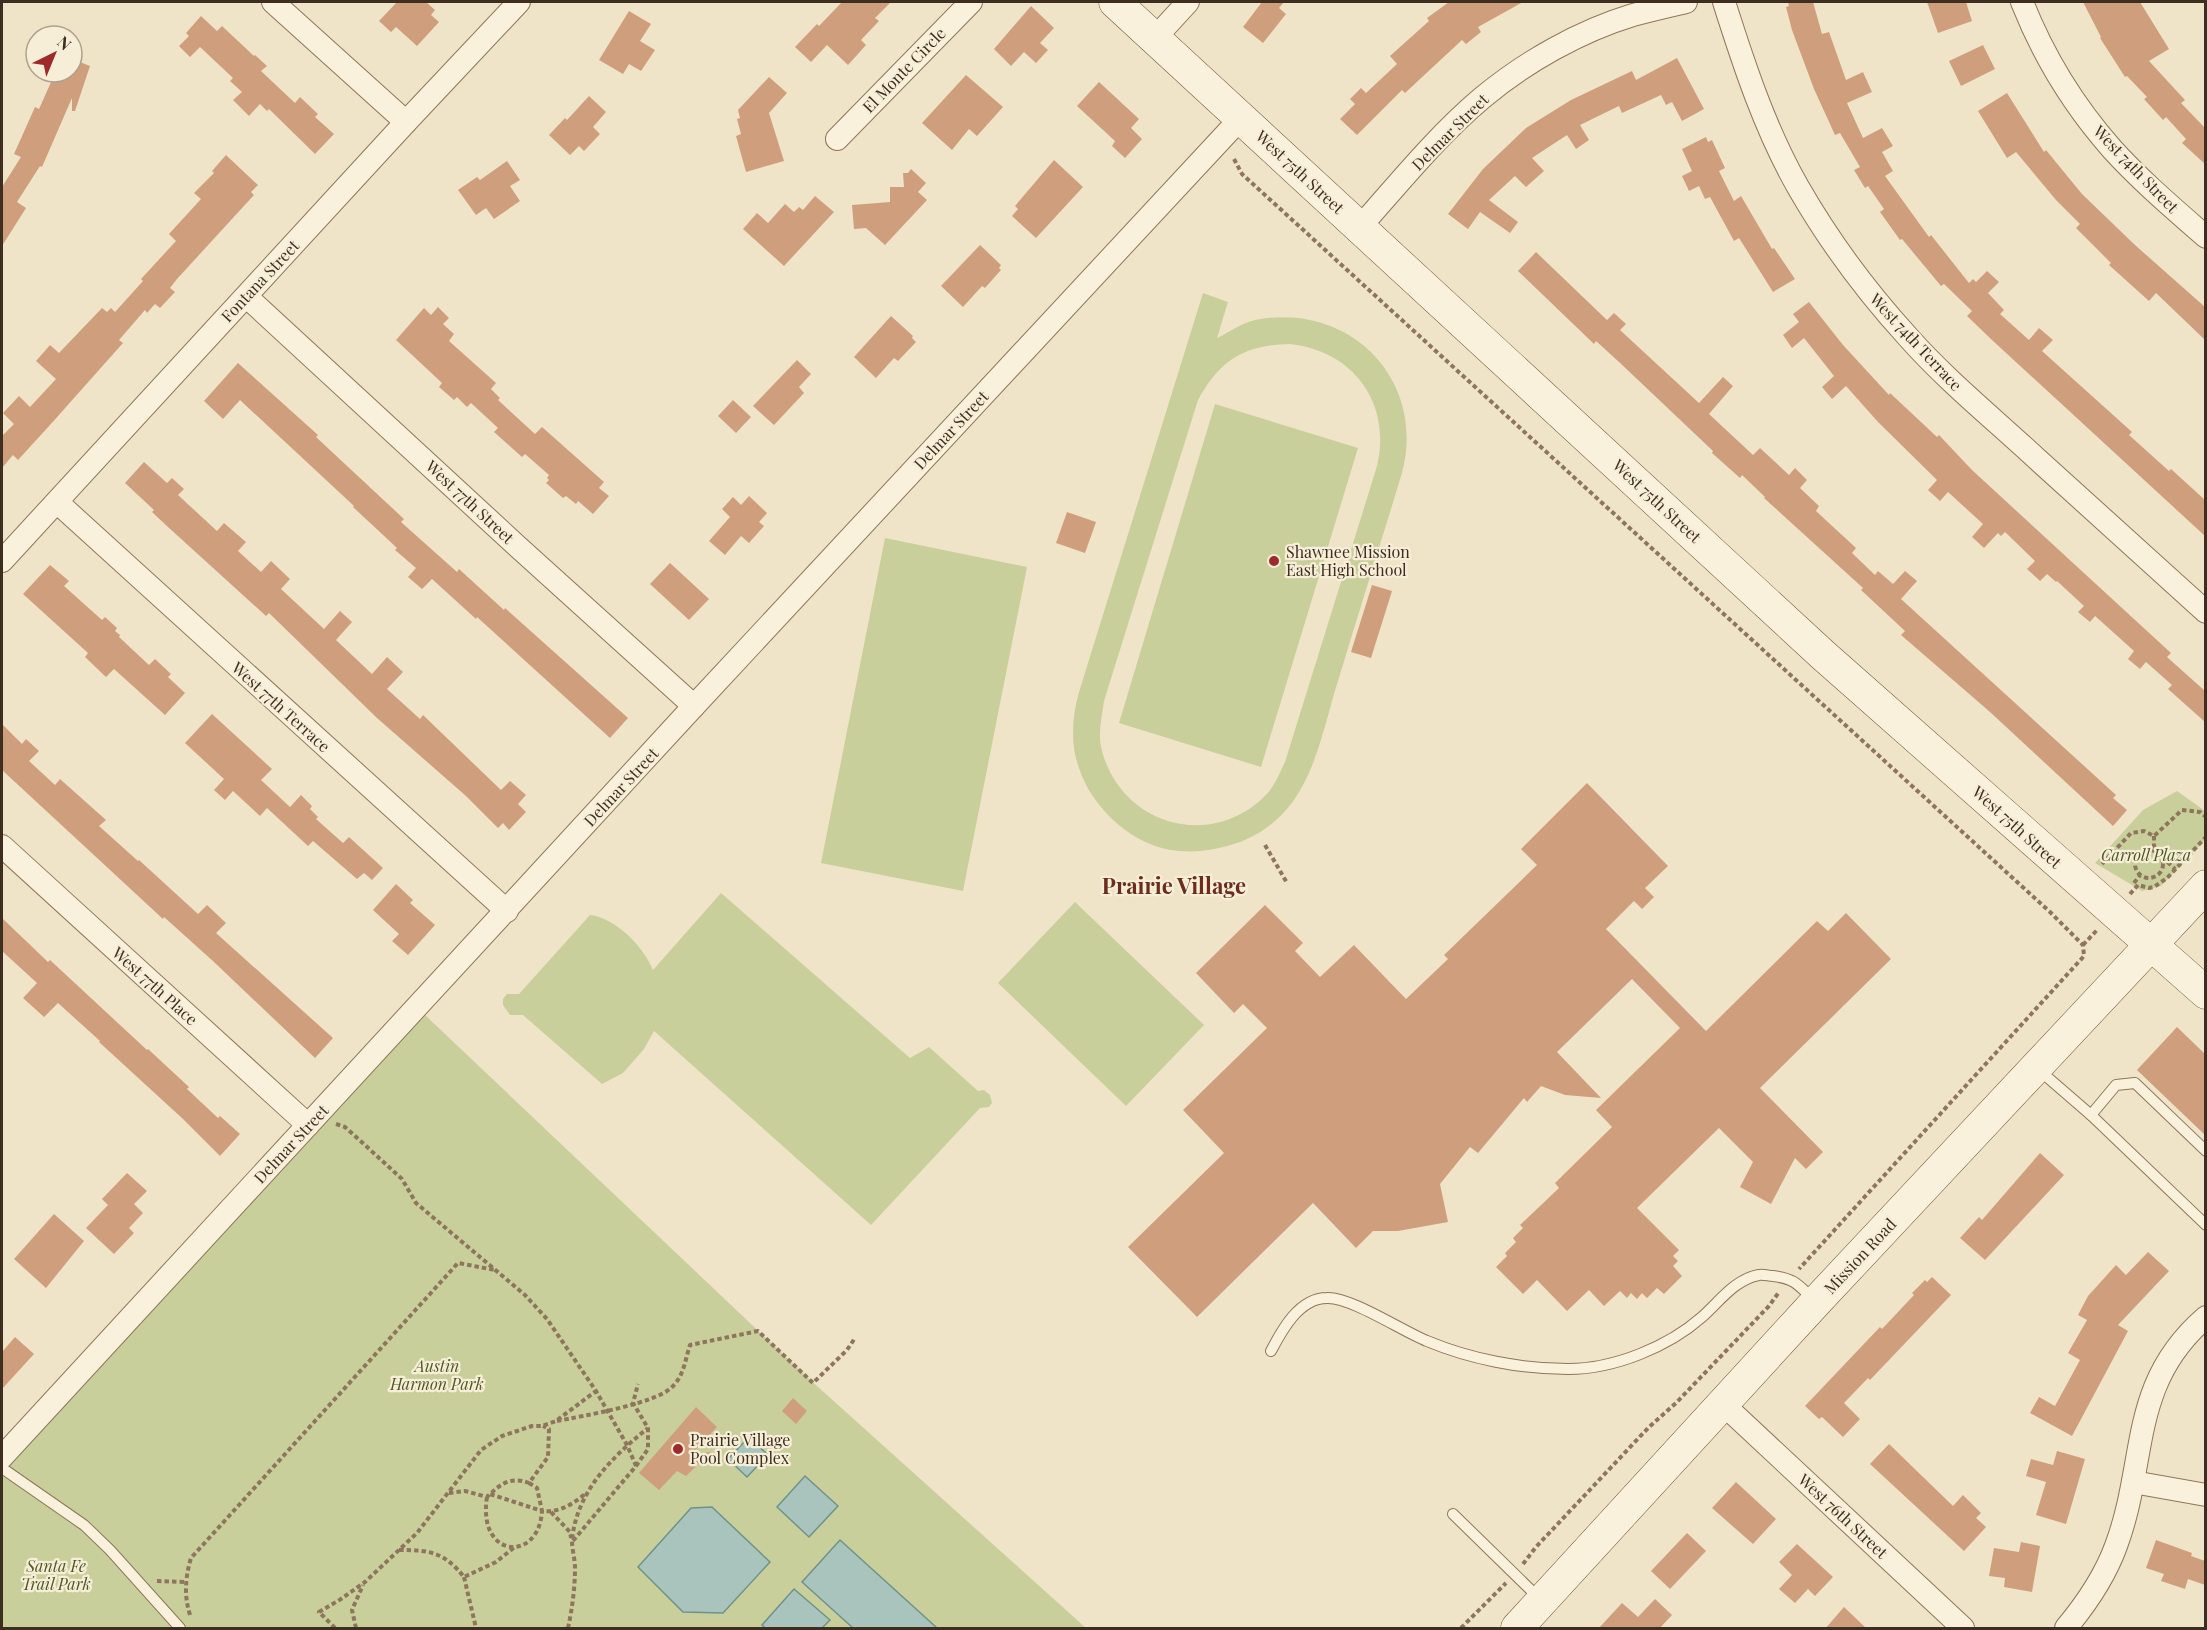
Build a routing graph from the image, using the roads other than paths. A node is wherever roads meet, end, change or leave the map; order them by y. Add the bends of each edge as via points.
1 (273, 2) edge
2 (519, 2) edge
3 (971, 2) edge
4 (1115, 2) edge
5 (1188, 2) edge
6 (1686, 2) edge
7 (1724, 2) edge
8 (2022, 2) edge
9 (1155, 38) junction
10 (1241, 118) junction
11 (405, 122) junction
12 (837, 139) dead end
13 (1360, 227) junction
14 (2205, 237) edge
15 (247, 297) junction
16 (57, 502) junction
17 (2, 561) edge
18 (2205, 612) edge
19 (694, 706) junction
20 (2, 846) edge
21 (2205, 886) edge
22 (507, 911) junction
23 (2150, 945) junction
24 (2205, 993) edge
25 (2036, 1067) junction
26 (2091, 1115) junction
27 (308, 1125) junction
28 (2205, 1151) edge
29 (2205, 1224) edge
30 (1816, 1302) junction
31 (2205, 1317) edge
32 (1271, 1351) dead end
33 (1723, 1404) junction
34 (2, 1457) edge
35 (2, 1468) edge
36 (2133, 1482) junction
37 (2205, 1495) edge
38 (1453, 1514) dead end
39 (1542, 1601) junction
40 (180, 1629) edge
41 (1517, 1629) edge
42 (1962, 1629) edge
43 (2066, 1629) edge

1 - 11 street
2 - 11 street, Fontana Street
3 - 12 street, El Monte Circle
4 - 9 main road, West 75th Street
5 - 9 street
6 - 13 street, Delmar Street via 1632,16 1535,60 1483,97 1452,126
7 - 18 street, West 74th Terrace via 1747,74 1797,186 1861,282 1954,384
8 - 14 street, West 74th Street via 2053,68 2078,107 2113,149
9 - 10 main road, West 75th Street
10 - 13 main road, West 75th Street
10 - 19 street, Delmar Street
11 - 15 street, Fontana Street
13 - 23 main road, West 75th Street via 1823,655
15 - 16 street, Fontana Street
15 - 19 street, West 77th Street
16 - 17 street, Fontana Street
16 - 22 street, West 77th Terrace
19 - 22 street, Delmar Street
20 - 27 street, West 77th Place
21 - 23 main road, Mission Road
22 - 27 street, Delmar Street
23 - 24 main road, West 75th Street
23 - 25 main road, Mission Road
25 - 26 lane
25 - 30 main road, Mission Road
26 - 28 lane via 2116,1085 2135,1083
26 - 29 lane
27 - 34 street, Delmar Street
30 - 32 lane via 1790,1278 1760,1275 1740,1282 1700,1319 1669,1340 1602,1366 1570,1369 1527,1367 1458,1353 1347,1302 1328,1298 1311,1301 1298,1312
30 - 33 main road, Mission Road
31 - 36 street via 2178,1344 2158,1377 2149,1401
33 - 39 main road, Mission Road
33 - 42 street, West 76th Street
35 - 40 lane via 84,1525
36 - 37 street
36 - 43 street via 2116,1547 2093,1591
38 - 39 lane
39 - 41 main road, Mission Road

